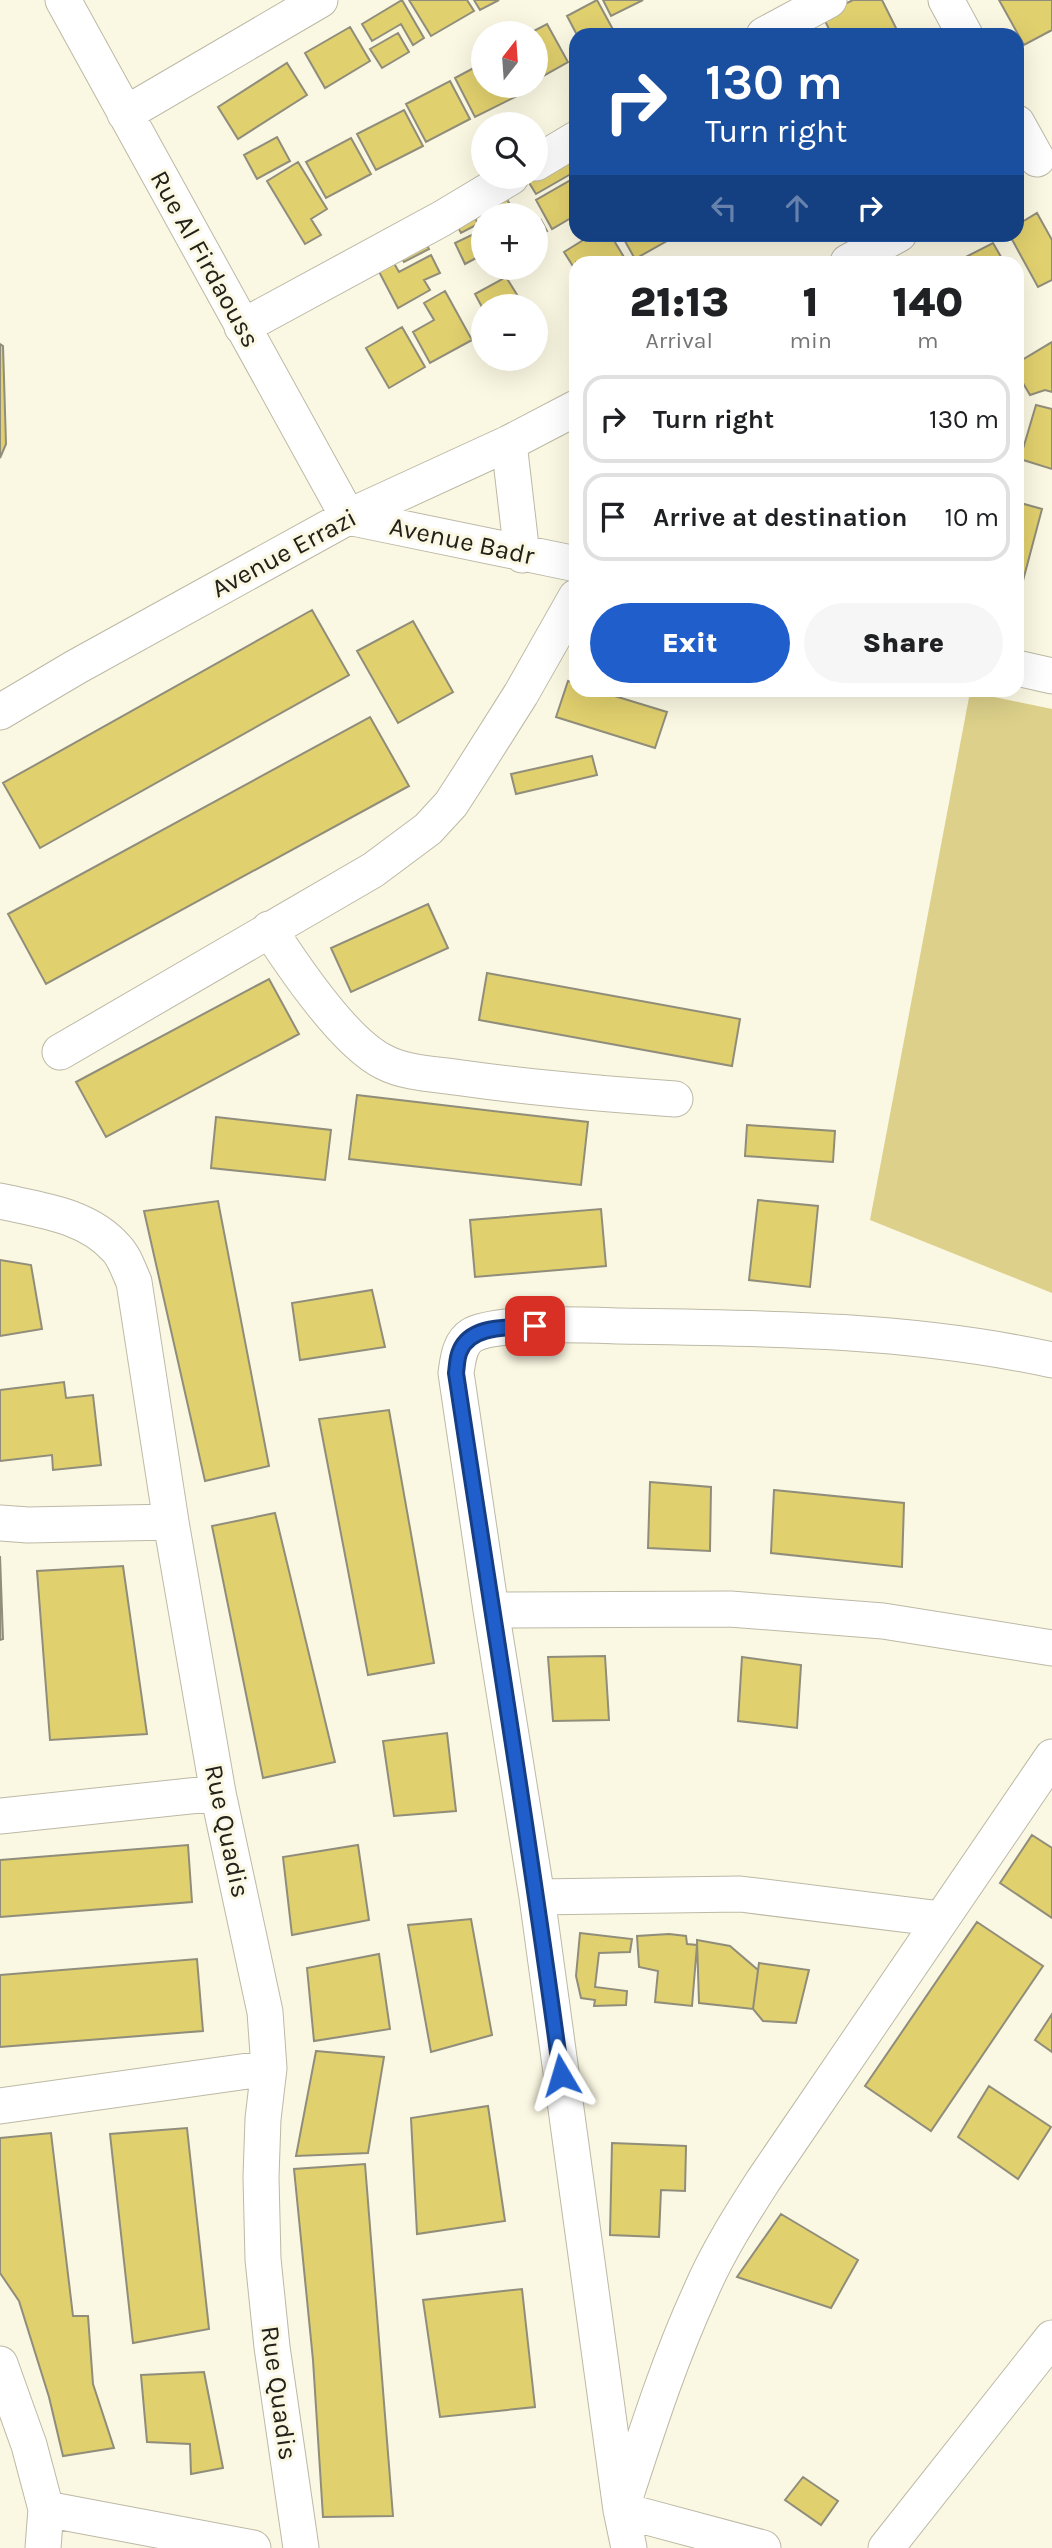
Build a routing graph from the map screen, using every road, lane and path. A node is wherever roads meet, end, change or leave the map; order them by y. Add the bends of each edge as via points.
1 (63, 0) edge
2 (320, 0) edge
3 (829, 0) edge
4 (946, 0) edge
5 (777, 28) edge
6 (961, 28) edge
7 (125, 114) junction
8 (1024, 137) edge
9 (569, 143) edge
10 (548, 156) edge
11 (1035, 160) edge
12 (491, 189) edge
13 (886, 242) edge
14 (863, 256) edge
15 (242, 327) junction
16 (569, 412) edge
17 (509, 443) junction
18 (348, 517) junction
19 (522, 555) junction
20 (569, 563) edge
21 (569, 609) edge
22 (1024, 670) edge
23 (1052, 676) edge
24 (0, 712) edge
25 (269, 929) junction
26 (60, 1052) dead end
27 (675, 1099) dead end
28 (0, 1200) edge
29 (1052, 1360) edge
30 (171, 1522) junction
31 (0, 1523) edge
32 (491, 1611) junction
33 (1052, 1648) edge
34 (1052, 1757) edge
35 (218, 1793) junction
36 (0, 1816) edge
37 (537, 1897) junction
38 (940, 1919) junction
39 (269, 2068) junction
40 (0, 2106) edge
41 (1047, 2356) edge
42 (0, 2364) edge
43 (46, 2509) junction
44 (621, 2510) junction
45 (43, 2548) edge
46 (253, 2548) edge
47 (301, 2548) edge
48 (629, 2548) edge
49 (763, 2548) edge
50 (886, 2548) edge

1 - 7 street, Rue Al Firdaouss
2 - 7 street
3 - 5 street
4 - 6 street
7 - 15 street, Rue Al Firdaouss
8 - 11 street
9 - 10 street
12 - 15 street
13 - 14 street
15 - 18 street, Rue Al Firdaouss
16 - 17 street, Avenue Errazi
17 - 18 street, Avenue Errazi
17 - 19 street
18 - 19 street, Avenue Badr
18 - 24 street, Avenue Errazi
19 - 20 street, Avenue Badr
21 - 25 street via 471,773 428,829 373,870
22 - 23 street
25 - 26 street
25 - 27 street via 293,967 359,1046 384,1062 410,1070 564,1091
28 - 30 street, Rue Quadis via 66,1216 98,1231 118,1249 134,1282
29 - 32 street via 940,1341 823,1330 557,1325 491,1329 470,1336 459,1352 456,1373
30 - 31 street
30 - 35 street, Rue Quadis
32 - 33 street via 730,1609 883,1621
32 - 37 street
34 - 38 street
35 - 36 street
35 - 39 street, Rue Quadis via 265,2012
37 - 38 street via 740,1894
37 - 44 street
38 - 44 street via 727,2238 677,2348
39 - 40 street
39 - 47 street, Rue Quadis via 261,2165 262,2259
41 - 50 street
42 - 43 street
43 - 45 street
43 - 46 street
44 - 48 street
44 - 49 street

